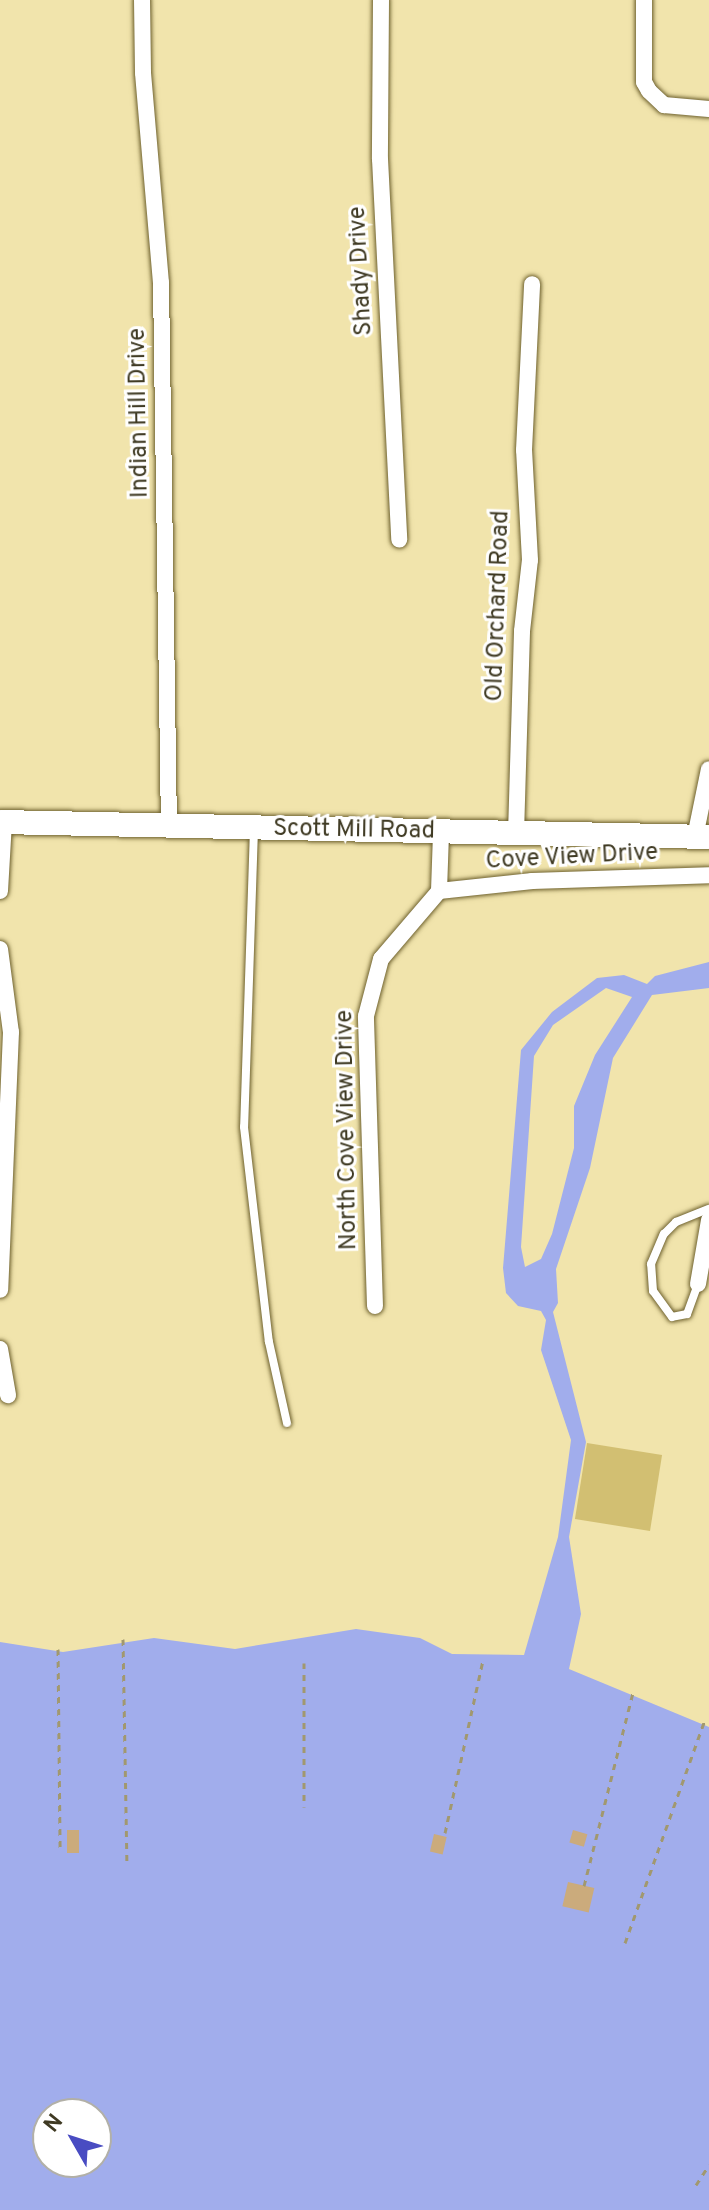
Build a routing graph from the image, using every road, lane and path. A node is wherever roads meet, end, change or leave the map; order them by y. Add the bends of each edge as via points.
1 (142, 0) edge
2 (381, 0) edge
3 (644, 0) edge
4 (709, 109) edge
5 (532, 284) dead end
6 (399, 540) dead end
7 (709, 769) edge
8 (2, 822) edge
9 (169, 826) junction
10 (254, 829) junction
11 (441, 833) junction
12 (516, 834) junction
13 (702, 837) edge
14 (709, 875) edge
15 (0, 891) edge
16 (439, 891) junction
17 (0, 949) edge
18 (709, 1209) edge
19 (709, 1220) edge
20 (698, 1284) joint
21 (0, 1290) edge
22 (375, 1306) dead end
23 (0, 1349) edge
24 (8, 1395) dead end
25 (287, 1423) dead end
26 (123, 1639) dead end
27 (58, 1649) dead end
28 (483, 1660) dead end
29 (304, 1663) dead end
30 (633, 1693) dead end
31 (705, 1720) dead end
32 (304, 1807) dead end
33 (445, 1833) dead end
34 (60, 1851) dead end
35 (127, 1863) dead end
36 (584, 1886) dead end
37 (625, 1943) dead end
38 (709, 2165) edge
39 (696, 2185) dead end

1 - 9 street, Indian Hill Drive via 161,283
2 - 6 street, Shady Drive via 380,159
3 - 4 street via 644,82 657,99 674,107
5 - 12 street, Old Orchard Road via 524,450 530,560 522,631
7 - 13 street
8 - 9 street, Scott Mill Road
8 - 15 street
9 - 10 street, Scott Mill Road
10 - 11 street, Scott Mill Road
10 - 25 lane via 244,1127 269,1342
11 - 12 street, Scott Mill Road
11 - 16 street
12 - 13 street, Scott Mill Road
14 - 16 street, Cove View Drive via 532,881
16 - 22 street, North Cove View Drive via 381,959 366,1016
17 - 21 street via 11,1032
18 - 20 lane via 676,1222 664,1234 651,1264 653,1291 672,1317 687,1314
19 - 20 street
23 - 24 street
26 - 35 path
27 - 34 path
28 - 33 path
29 - 32 path
30 - 36 path
31 - 37 path
38 - 39 path

